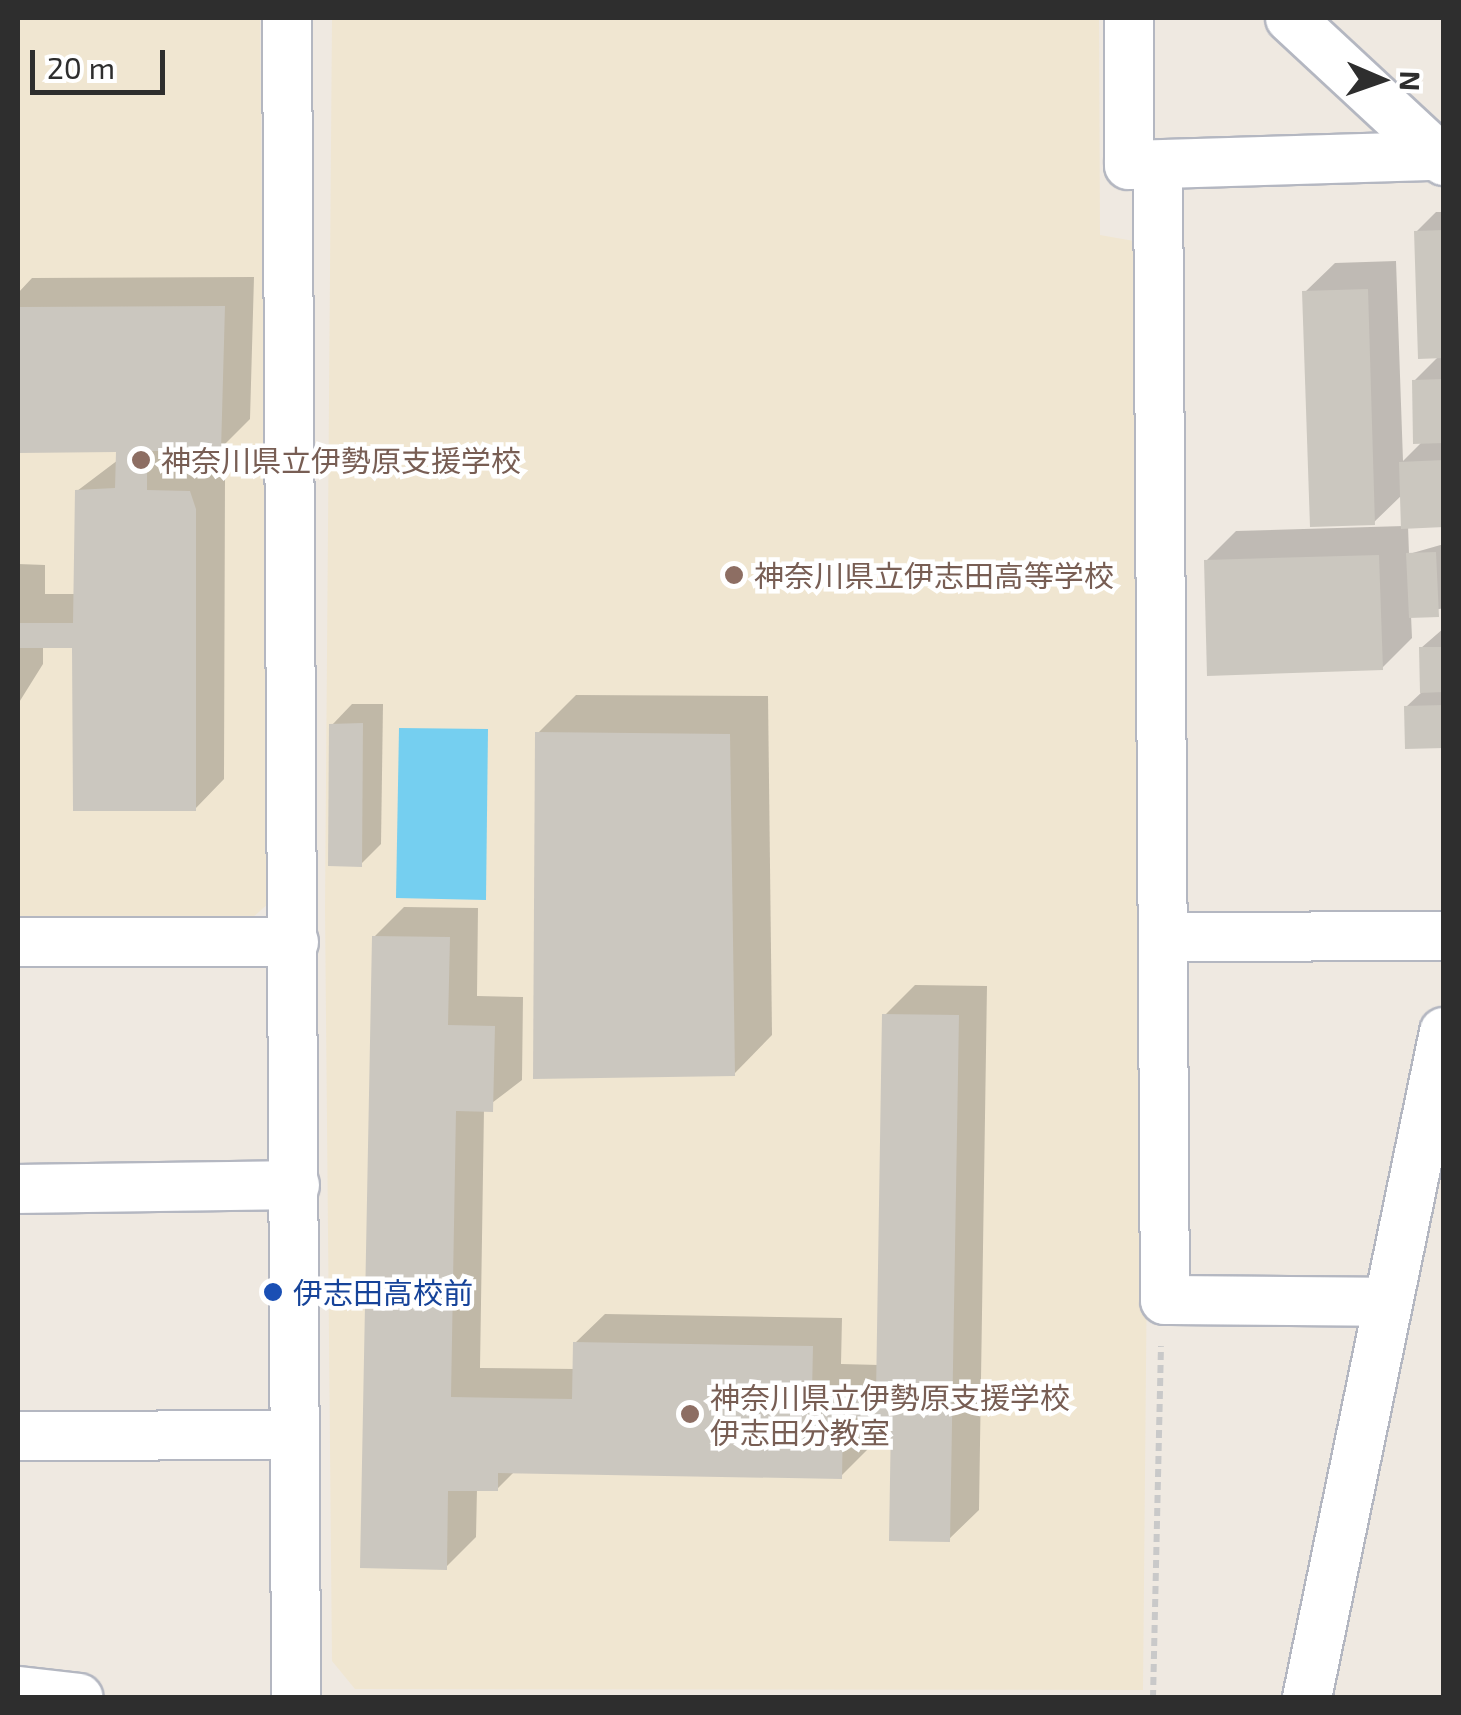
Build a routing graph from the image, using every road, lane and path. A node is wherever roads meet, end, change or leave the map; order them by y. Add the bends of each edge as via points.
1 (287, 18) edge
2 (1128, 18) edge
3 (1290, 18) edge
4 (1441, 158) edge
5 (1158, 165) junction
6 (1444, 936) edge
7 (1170, 938) junction
8 (18, 942) edge
9 (294, 942) junction
10 (1444, 1032) edge
11 (295, 1185) junction
12 (18, 1189) edge
13 (1426, 1198) edge
14 (1165, 1300) junction
15 (1384, 1302) junction
16 (294, 1435) junction
17 (18, 1436) edge
18 (18, 1691) edge
19 (78, 1698) edge
20 (296, 1698) edge
21 (1152, 1698) edge
22 (1307, 1698) edge

1 - 9 street
2 - 5 street via 1129,165
3 - 4 street
4 - 5 street
5 - 7 street
6 - 7 street
7 - 14 street
8 - 9 street
9 - 11 street
10 - 13 street
11 - 12 street
11 - 16 street
13 - 15 street
14 - 15 street
14 - 21 path
15 - 22 street
16 - 17 street
16 - 20 street
18 - 19 street

